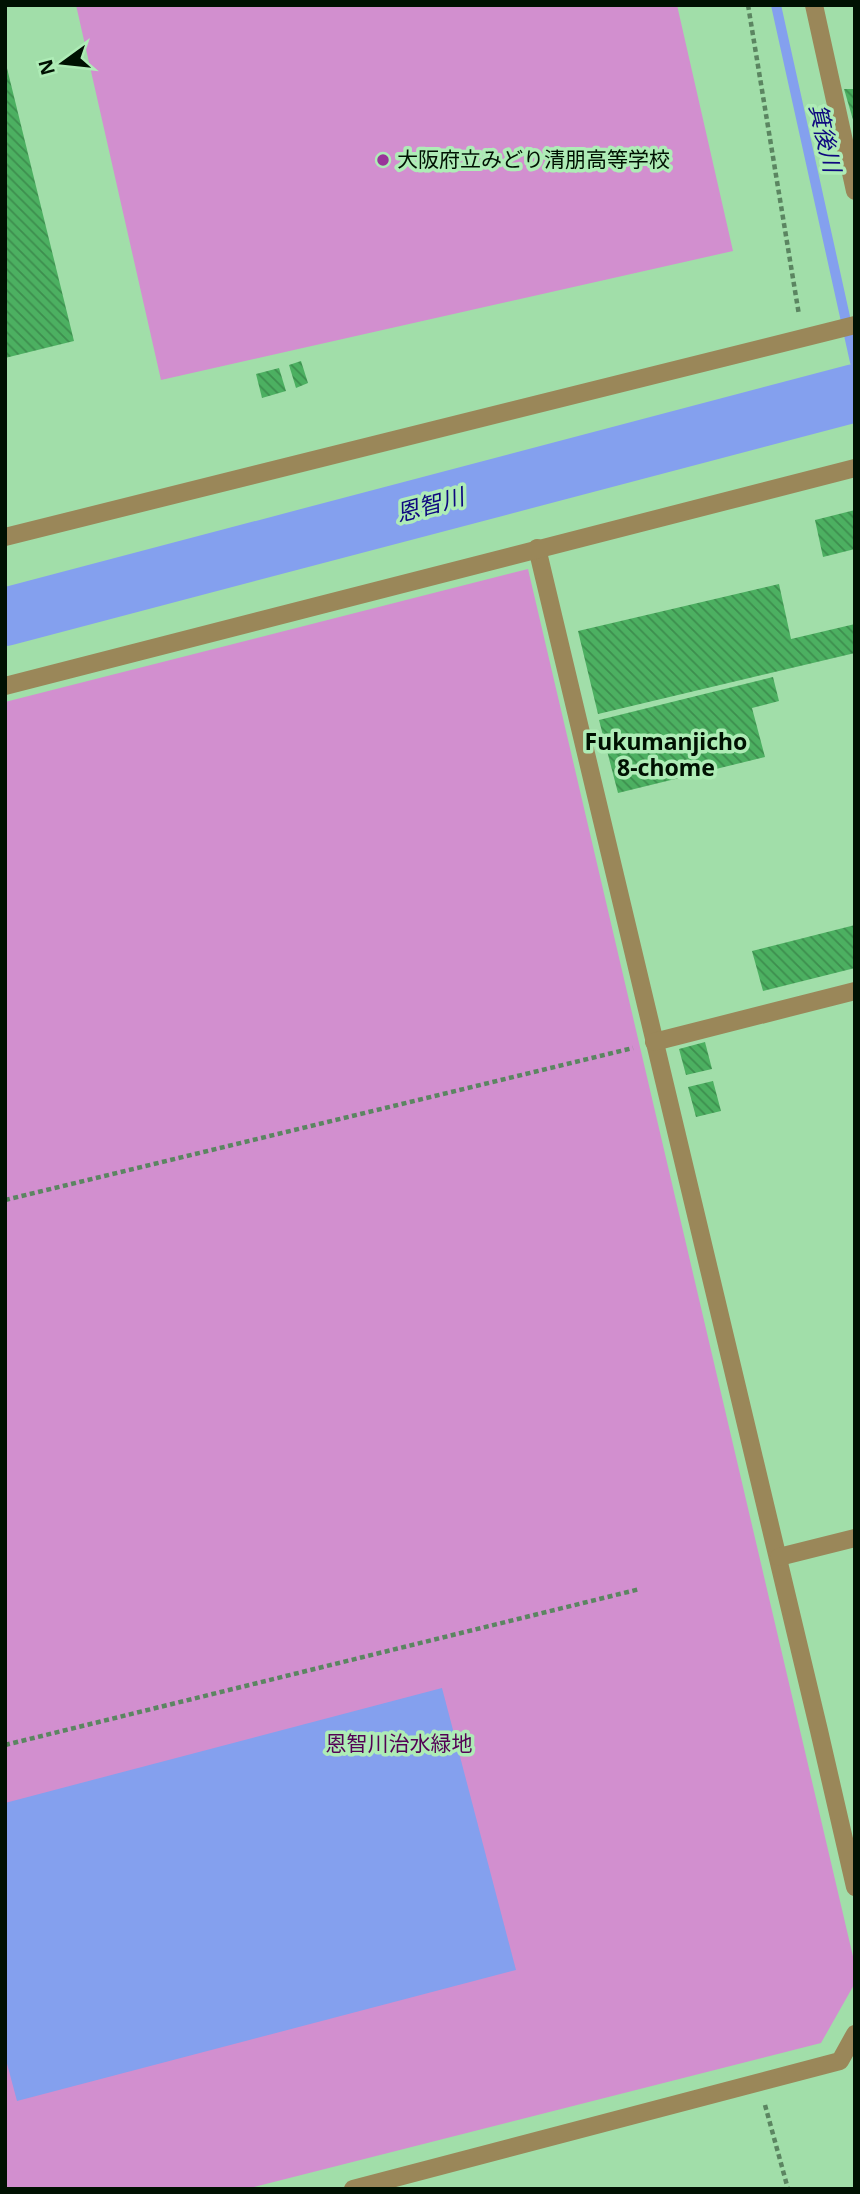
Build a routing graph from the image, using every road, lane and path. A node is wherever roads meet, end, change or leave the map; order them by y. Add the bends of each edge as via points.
1 (748, 5) edge
2 (814, 5) edge
3 (855, 191) edge
4 (855, 325) edge
5 (803, 339) junction
6 (855, 468) edge
7 (5, 537) edge
8 (537, 548) junction
9 (5, 685) edge
10 (855, 990) edge
11 (654, 1042) junction
12 (5, 1200) edge
13 (855, 1538) edge
14 (779, 1557) junction
15 (640, 1588) dead end
16 (5, 1745) edge
17 (855, 1887) edge
18 (854, 2036) edge
19 (759, 2082) junction
20 (353, 2189) edge
21 (788, 2189) edge

1 - 5 path
2 - 3 street
4 - 5 street
5 - 7 street
6 - 8 street
8 - 9 street
8 - 11 street
10 - 11 street
11 - 12 path
11 - 14 street
13 - 14 street
14 - 17 street
15 - 16 path
18 - 19 street via 840,2061
19 - 20 street
19 - 21 path

